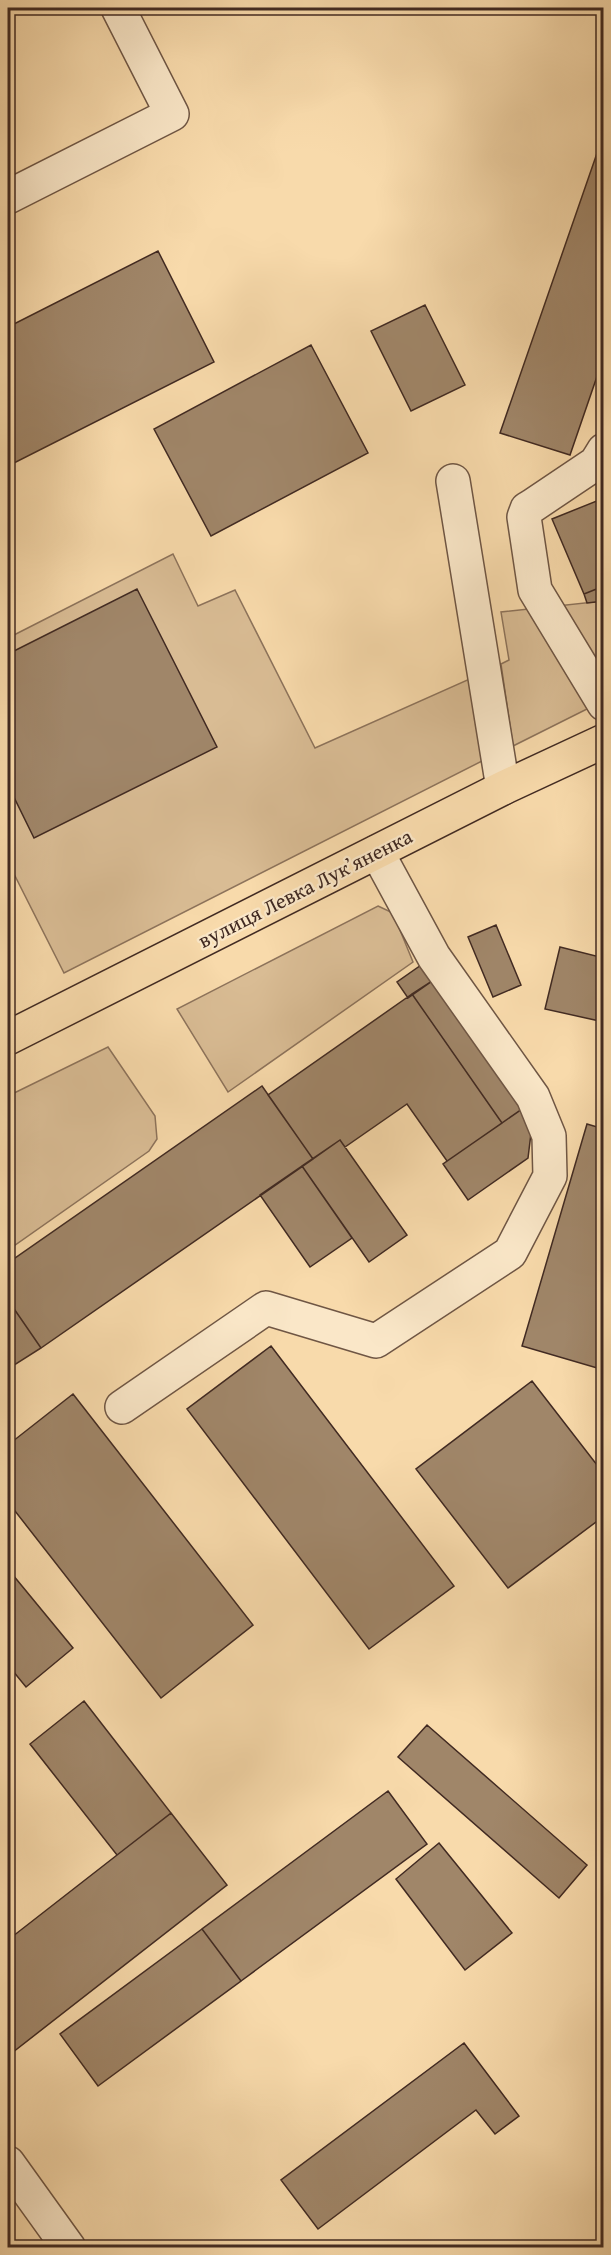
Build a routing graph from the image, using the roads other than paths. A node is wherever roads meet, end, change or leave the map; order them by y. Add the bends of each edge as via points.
1 (118, 8) edge
2 (8, 197) edge
3 (603, 450) edge
4 (453, 481) dead end
5 (603, 704) edge
6 (603, 741) edge
7 (503, 788) junction
8 (377, 852) junction
9 (8, 1038) edge
10 (122, 1407) dead end
11 (8, 2163) edge
12 (69, 2247) edge

1 - 2 street via 172,114
3 - 5 street via 596,463 527,509 524,517 535,590
4 - 7 street
6 - 7 main road, вулиця Левка Лукʼяненка
7 - 8 main road, вулиця Левка Лукʼяненка
8 - 9 main road, вулиця Левка Лукʼяненка
8 - 10 street via 434,957 533,1097 549,1136 550,1176 510,1253 376,1341 266,1308
11 - 12 street

